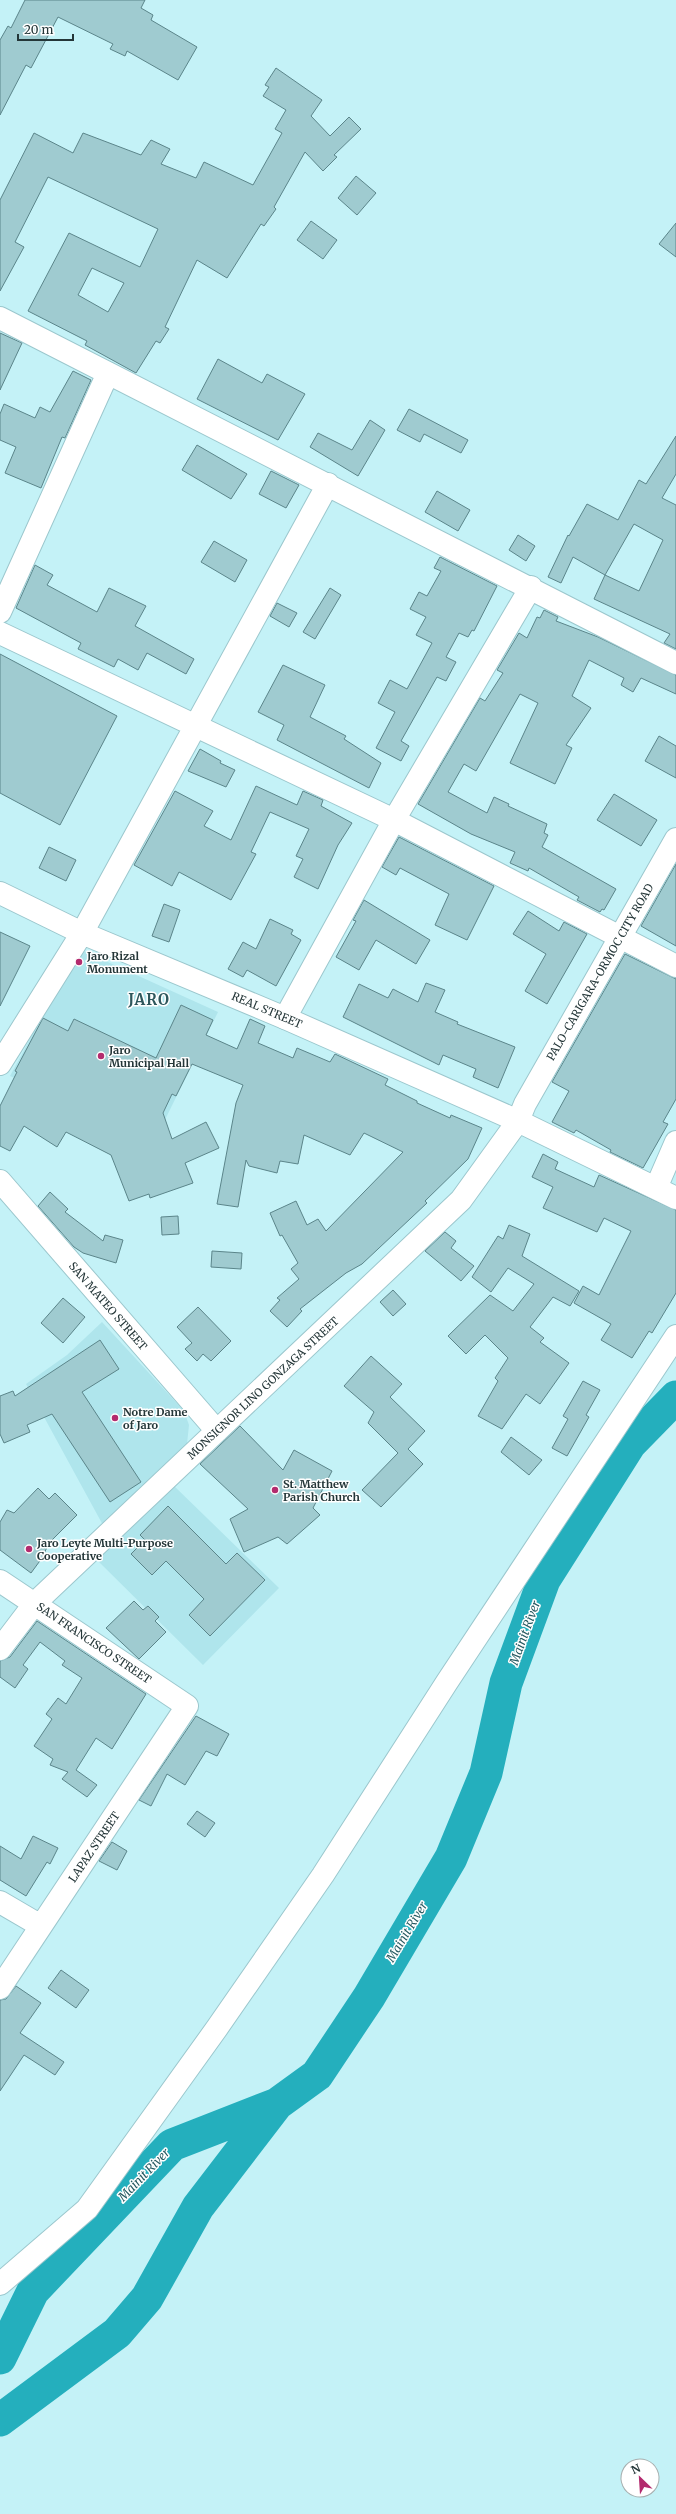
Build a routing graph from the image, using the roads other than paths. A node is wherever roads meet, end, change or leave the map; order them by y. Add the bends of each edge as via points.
1 (0, 318) edge
2 (108, 373) junction
3 (328, 484) junction
4 (531, 587) junction
5 (0, 612) edge
6 (0, 633) edge
7 (676, 663) edge
8 (197, 726) junction
9 (394, 820) junction
10 (676, 839) edge
11 (0, 893) edge
12 (82, 933) junction
13 (621, 936) junction
14 (676, 966) edge
15 (285, 1018) junction
16 (0, 1064) edge
17 (521, 1112) junction
18 (676, 1142) edge
19 (0, 1181) edge
20 (656, 1188) junction
21 (676, 1198) edge
22 (676, 1336) edge
23 (217, 1431) junction
24 (0, 1581) edge
25 (35, 1603) junction
26 (0, 1649) edge
27 (187, 1706) joint
28 (0, 1902) edge
29 (41, 1926) junction
30 (0, 1988) edge
31 (0, 2284) edge

1 - 2 street
2 - 3 street
2 - 5 street
3 - 4 street
3 - 8 street
4 - 7 street
4 - 9 street
6 - 8 street
8 - 9 street
8 - 12 street
9 - 13 street
9 - 15 street
10 - 13 street, PALO-CARIGARA-ORMOC CITY ROAD
11 - 12 street, REAL STREET
12 - 15 street, REAL STREET
12 - 16 street
13 - 14 street
13 - 17 street, PALO-CARIGARA-ORMOC CITY ROAD
15 - 17 street, REAL STREET
17 - 20 street, REAL STREET
17 - 23 street, MONSIGNOR LINO GONZAGA STREET via 461,1200
18 - 20 street
19 - 23 street, SAN MATEO STREET
20 - 21 street, REAL STREET
22 - 31 street via 447,1682 323,1875 212,2034 86,2209
23 - 25 street, MONSIGNOR LINO GONZAGA STREET
24 - 25 street, SAN FRANCISCO STREET
25 - 26 street, MONSIGNOR LINO GONZAGA STREET
25 - 27 street, SAN FRANCISCO STREET
27 - 29 street, LAPAZ STREET
28 - 29 street
29 - 30 street, LAPAZ STREET

